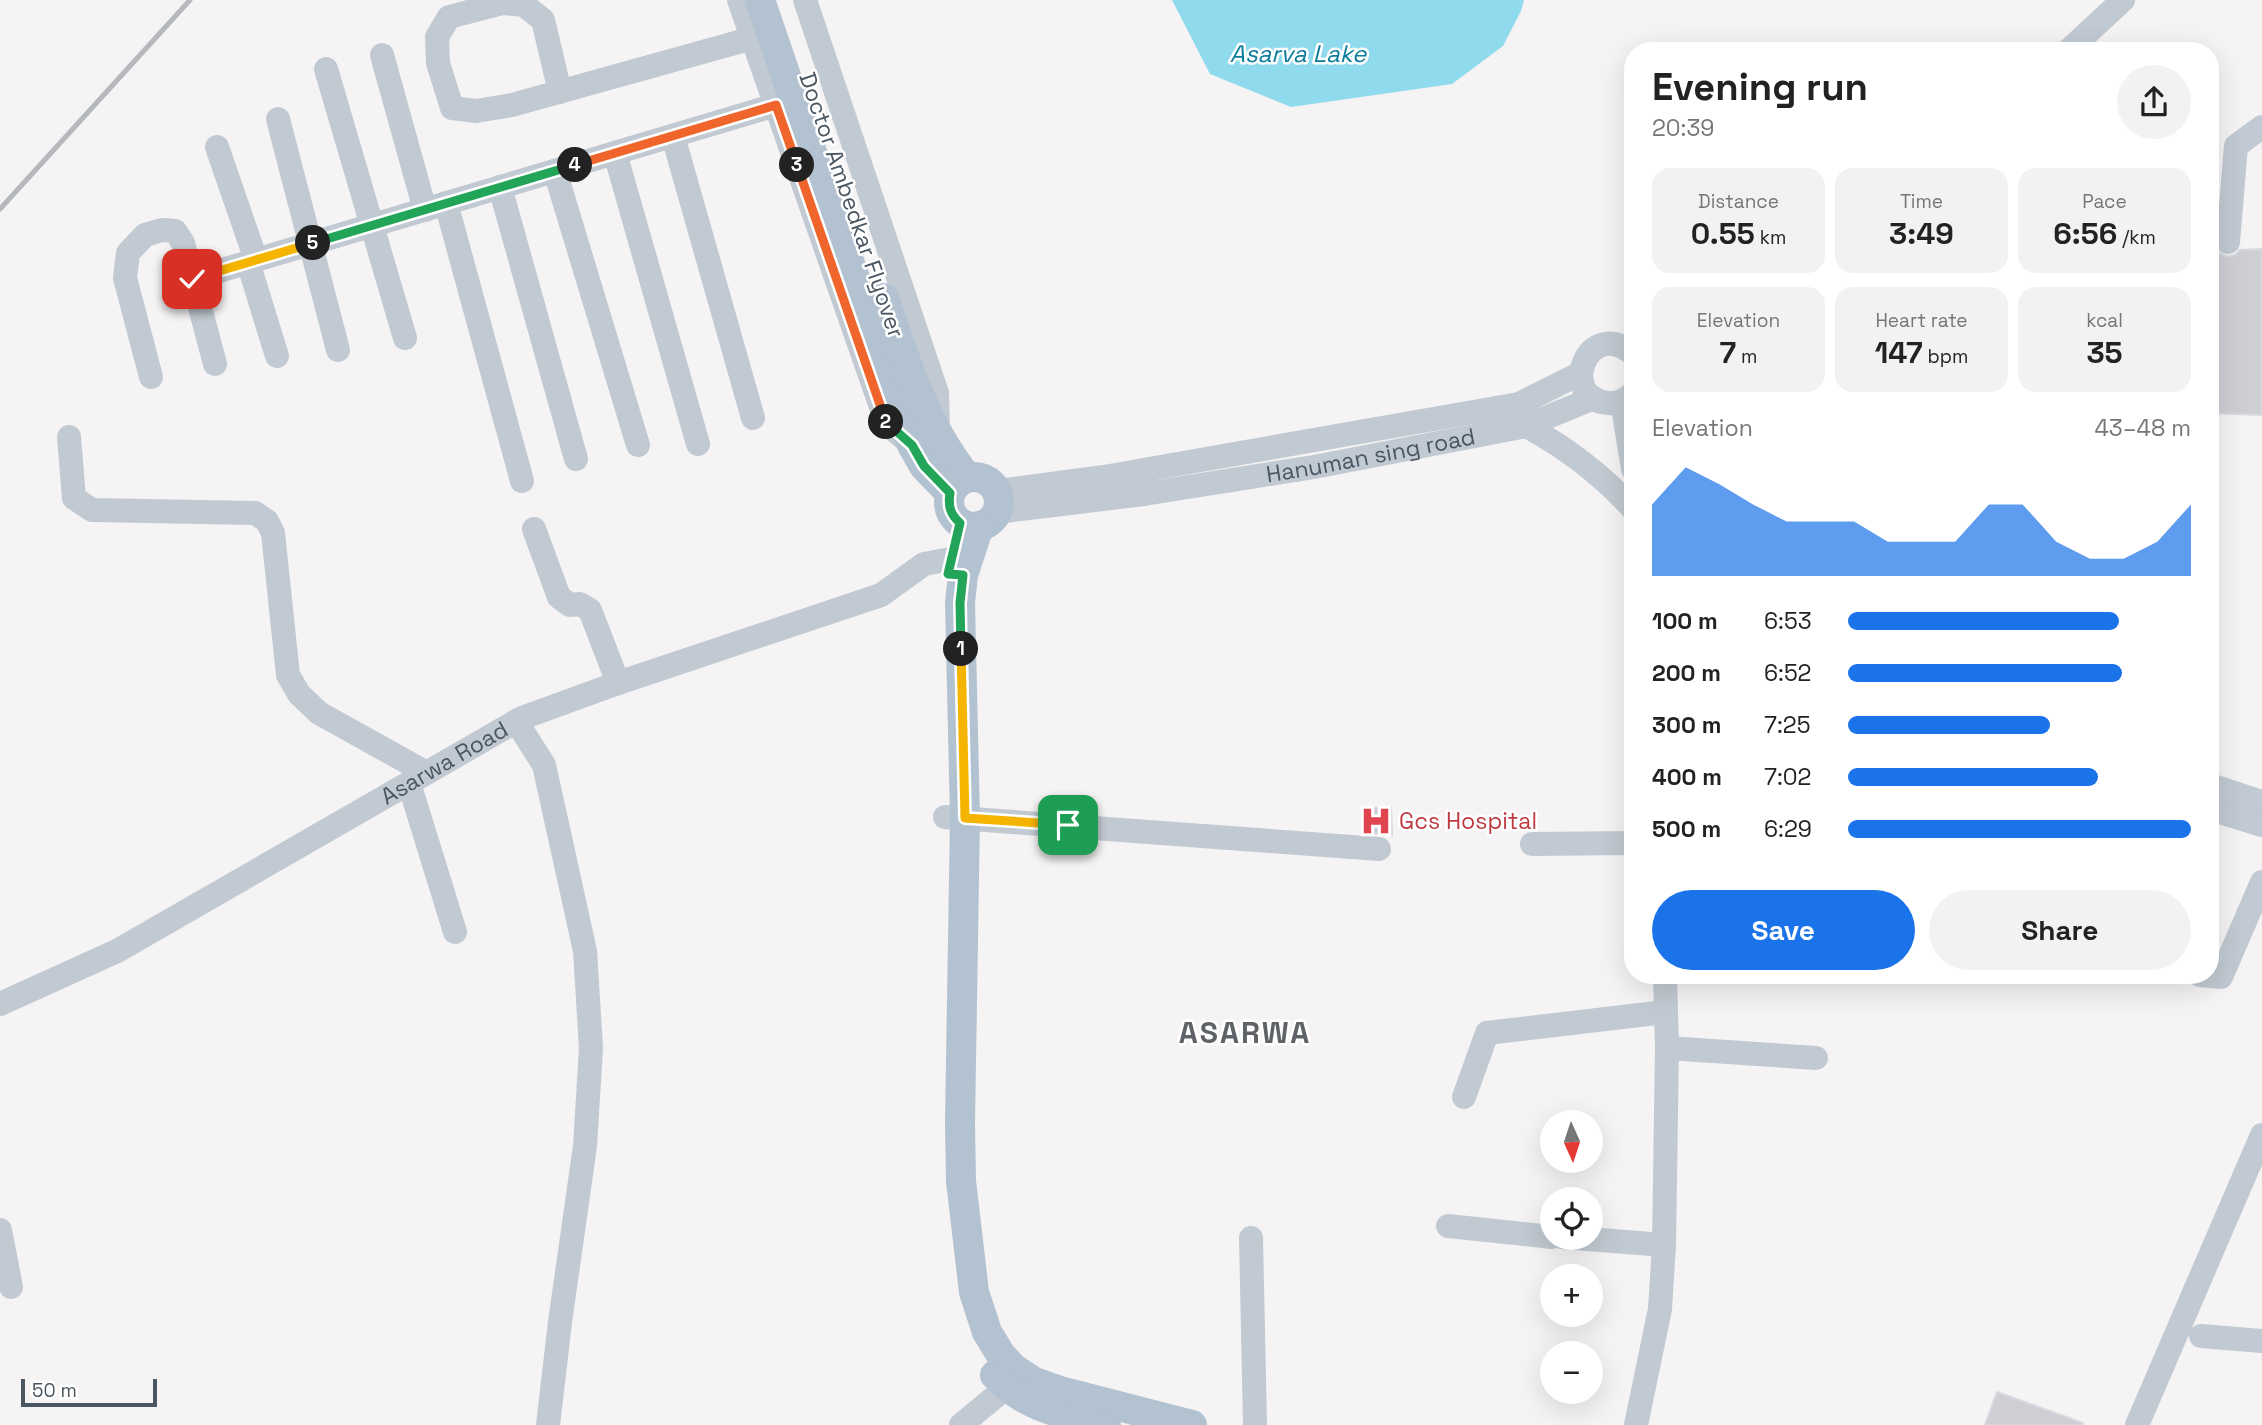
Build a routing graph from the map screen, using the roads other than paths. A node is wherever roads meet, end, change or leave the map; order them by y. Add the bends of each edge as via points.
1 (739, 0) edge
2 (760, 0) edge
3 (781, 0) edge
4 (805, 0) edge
5 (2123, 0) edge
6 (753, 38) junction
7 (2078, 42) edge
8 (382, 55) dead end
9 (326, 69) dead end
10 (560, 92) junction
11 (776, 105) junction
12 (278, 119) dead end
13 (2262, 127) edge
14 (673, 136) junction
15 (217, 146) dead end
16 (615, 153) junction
17 (555, 171) junction
18 (500, 187) junction
19 (435, 207) junction
20 (373, 225) junction
21 (2228, 242) dead end
22 (310, 244) junction
23 (252, 261) junction
24 (192, 279) junction
25 (405, 338) dead end
26 (1624, 343) edge
27 (338, 349) dead end
28 (277, 356) dead end
29 (215, 364) dead end
30 (1581, 373) junction
31 (151, 377) dead end
32 (1594, 398) junction
33 (1624, 398) edge
34 (753, 418) dead end
35 (1527, 426) junction
36 (919, 427) junction
37 (69, 437) dead end
38 (638, 444) dead end
39 (698, 444) dead end
40 (1255, 451) junction
41 (576, 459) dead end
42 (1260, 475) junction
43 (522, 481) dead end
44 (959, 485) junction
45 (1624, 499) edge
46 (983, 513) junction
47 (534, 529) dead end
48 (958, 567) junction
49 (618, 683) junction
50 (516, 721) junction
51 (417, 778) junction
52 (2219, 788) edge
53 (2262, 802) edge
54 (2219, 812) edge
55 (955, 817) junction
56 (2262, 825) edge
57 (1624, 843) edge
58 (1532, 844) dead end
59 (1380, 849) dead end
60 (2262, 882) edge
61 (456, 932) dead end
62 (2219, 977) edge
63 (1665, 984) edge
64 (0, 1004) edge
65 (1665, 1012) junction
66 (1667, 1048) junction
67 (1816, 1058) dead end
68 (1464, 1097) dead end
69 (2262, 1135) edge
70 (1448, 1226) dead end
71 (0, 1230) edge
72 (1540, 1236) edge
73 (1251, 1238) dead end
74 (1603, 1240) edge
75 (1664, 1245) junction
76 (11, 1287) dead end
77 (2201, 1336) dead end
78 (2262, 1341) edge
79 (1014, 1381) junction
80 (548, 1425) edge
81 (961, 1425) edge
82 (1105, 1425) edge
83 (1192, 1425) edge
84 (1255, 1425) edge
85 (1636, 1425) edge
86 (2137, 1425) edge

1 - 6 street
2 - 36 main road, Doctor Ambedkar Flyover
3 - 36 main road, Doctor Ambedkar Flyover via 896,334
4 - 36 street via 937,393
5 - 7 street
6 - 10 street
6 - 11 street
8 - 19 street
9 - 20 street
10 - 10 street via 476,111 452,108 438,63 437,37 449,17 503,3 524,5 543,20
11 - 14 street
11 - 36 street via 887,424
12 - 22 street
13 - 21 street via 2236,146
14 - 16 street
14 - 34 street
15 - 23 street
16 - 17 street
16 - 39 street
17 - 18 street
17 - 38 street
18 - 19 street
18 - 41 street
19 - 20 street
19 - 43 street
20 - 22 street
20 - 25 street
22 - 23 street
22 - 27 street
23 - 24 street
23 - 28 street
24 - 29 street
24 - 31 street via 183,243 175,231 145,235 128,253 125,278
26 - 30 street via 1594,349
30 - 32 street via 1582,383
30 - 40 street via 1519,404
32 - 33 street via 1612,404
32 - 35 street, Hanuman sing road
35 - 42 street, Hanuman sing road
35 - 45 street via 1559,444
36 - 44 main road via 924,466
37 - 51 street via 74,498 92,510 256,513 267,521 273,533 288,675 299,694 318,713
40 - 42 street
40 - 46 street via 1104,477
42 - 46 street, Hanuman sing road
44 - 46 main road via 948,502 950,511
44 - 46 main road via 980,477 988,480
46 - 48 main road
47 - 49 street via 559,597 590,610
48 - 49 street, Asarwa Road via 927,578 912,573 881,595
48 - 55 main road via 942,632
49 - 50 street, Asarwa Road
50 - 51 street, Asarwa Road
50 - 80 street via 544,765 585,951 592,1048 585,1146
51 - 61 street
51 - 64 street, Asarwa Road via 117,951
52 - 53 street
54 - 56 street
55 - 59 street
55 - 79 main road via 945,910 942,1081 952,1155 943,1180 956,1298 968,1336 984,1363
57 - 58 street
60 - 62 street
63 - 65 street
65 - 66 street
65 - 68 street via 1487,1033
66 - 67 street
66 - 75 street
69 - 86 street
70 - 72 street
71 - 76 street
73 - 84 street
74 - 75 street
75 - 85 street via 1660,1310
77 - 78 street
79 - 81 street
79 - 82 main road via 1026,1401
79 - 83 main road via 1034,1382

